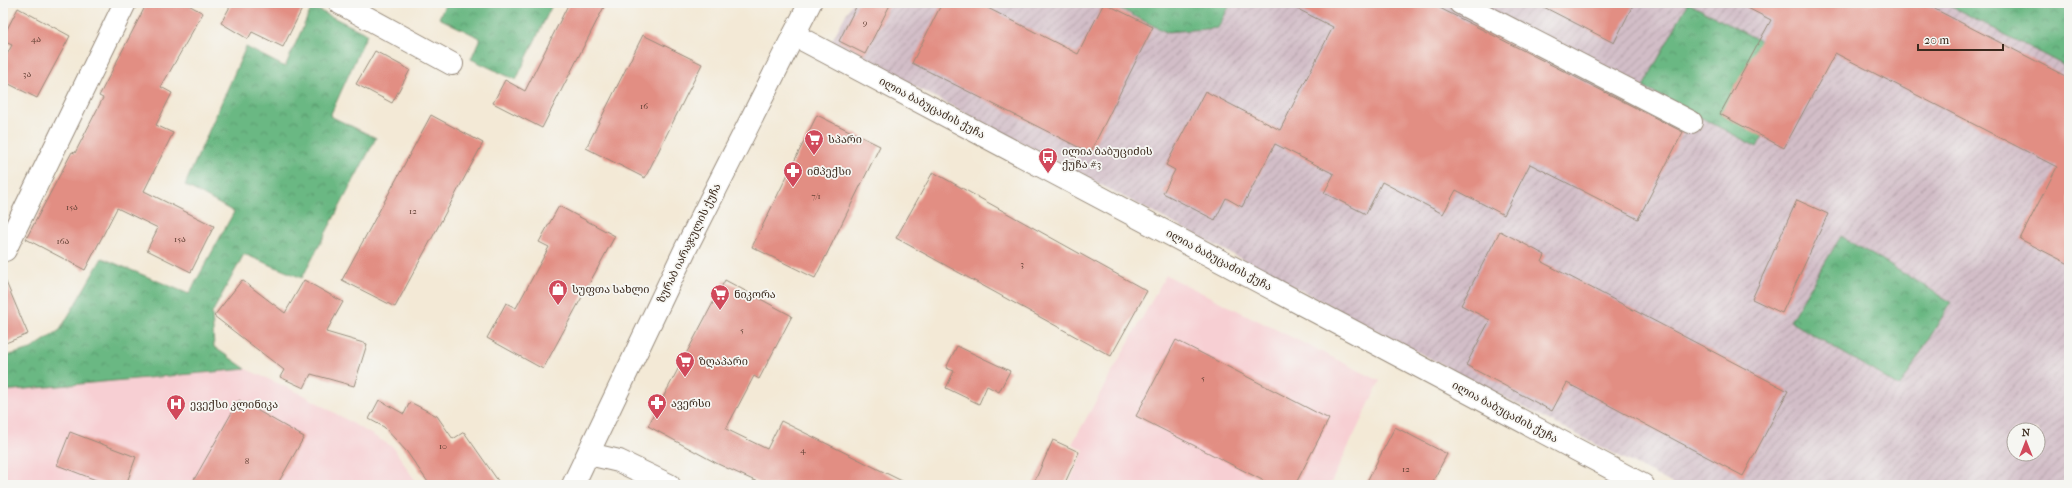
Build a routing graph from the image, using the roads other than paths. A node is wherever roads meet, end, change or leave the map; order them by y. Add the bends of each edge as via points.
1 (125, 3) edge
2 (340, 3) edge
3 (810, 3) edge
4 (1460, 3) edge
5 (794, 35) junction
6 (452, 64) dead end
7 (1691, 122) dead end
8 (5, 250) dead end
9 (588, 454) junction
10 (573, 485) edge
11 (669, 485) edge
12 (1644, 485) edge

1 - 8 street
2 - 6 street
3 - 5 street, ზურაბ იარაჯულის ქუჩა
4 - 7 street
5 - 9 street, ზურაბ იარაჯულის ქუჩა via 685,250
5 - 12 street, ილია ბაბუცაძის ქუჩა
9 - 10 street, ზურაბ იარაჯულის ქუჩა
9 - 11 street via 619,461

